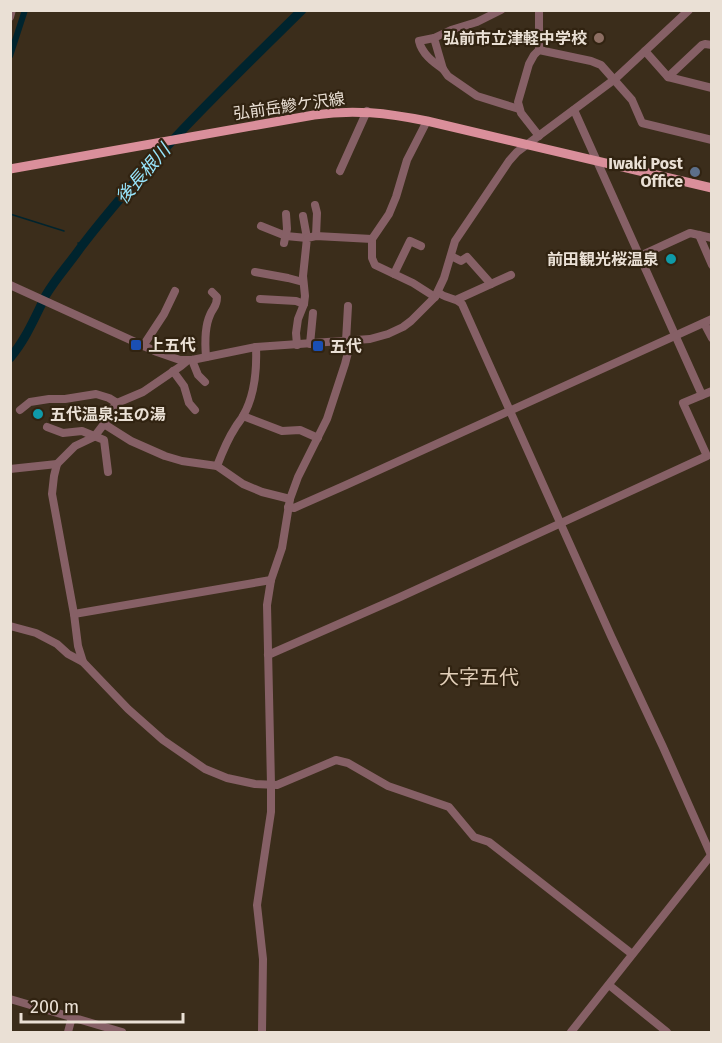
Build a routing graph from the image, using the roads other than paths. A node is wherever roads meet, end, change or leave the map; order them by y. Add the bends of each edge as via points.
1 (12, 10) edge
2 (501, 10) edge
3 (538, 10) edge
4 (688, 11) edge
5 (10, 17) edge
6 (434, 38) junction
7 (711, 45) edge
8 (539, 50) junction
9 (645, 51) junction
10 (443, 69) junction
11 (668, 77) junction
12 (615, 79) junction
13 (711, 88) edge
14 (519, 109) junction
15 (574, 110) junction
16 (367, 111) junction
17 (427, 121) junction
18 (539, 136) junction
19 (711, 140) edge
20 (526, 145) junction
21 (597, 161) junction
22 (10, 169) edge
23 (340, 171) dead end
24 (711, 188) edge
25 (315, 205) dead end
26 (286, 213) dead end
27 (303, 216) dead end
28 (261, 226) dead end
29 (699, 235) junction
30 (316, 236) junction
31 (307, 238) junction
32 (711, 238) edge
33 (285, 239) junction
34 (372, 239) junction
35 (421, 246) dead end
36 (451, 256) junction
37 (640, 256) junction
38 (711, 265) edge
39 (255, 273) dead end
40 (394, 274) junction
41 (512, 275) dead end
42 (303, 282) junction
43 (491, 284) junction
44 (10, 285) edge
45 (175, 291) dead end
46 (212, 292) dead end
47 (437, 294) junction
48 (260, 299) dead end
49 (458, 300) junction
50 (304, 304) junction
51 (348, 306) dead end
52 (313, 313) dead end
53 (708, 321) edge
54 (675, 335) junction
55 (711, 338) edge
56 (348, 341) junction
57 (310, 344) junction
58 (297, 345) junction
59 (143, 346) junction
60 (256, 347) junction
61 (206, 357) junction
62 (190, 360) junction
63 (173, 371) junction
64 (205, 382) dead end
65 (711, 390) edge
66 (702, 395) junction
67 (117, 403) junction
68 (20, 410) dead end
69 (195, 410) dead end
70 (510, 410) junction
71 (243, 416) junction
72 (104, 424) junction
73 (47, 427) dead end
74 (94, 437) junction
75 (318, 438) junction
76 (57, 464) junction
77 (217, 466) junction
78 (10, 469) edge
79 (108, 472) dead end
80 (289, 503) junction
81 (561, 523) junction
82 (271, 580) junction
83 (74, 614) junction
84 (10, 626) edge
85 (268, 655) junction
86 (82, 662) junction
87 (271, 784) junction
88 (711, 855) edge
89 (632, 954) junction
90 (609, 985) junction
91 (10, 999) edge
92 (72, 1017) junction
93 (68, 1032) edge
94 (122, 1032) edge
95 (262, 1032) edge
96 (571, 1032) edge
97 (668, 1032) edge

1 - 5 street
2 - 6 street
3 - 8 street
4 - 9 street
6 - 10 street
6 - 10 street via 419,41 421,48
7 - 11 street via 702,45
8 - 12 street via 591,61
8 - 14 street via 529,64
9 - 11 street
9 - 12 street
10 - 14 street via 477,96
11 - 13 street
12 - 15 street
12 - 19 street via 632,100 642,123
14 - 18 street
15 - 18 street
15 - 21 street
16 - 17 main road, 弘前岳鰺ケ沢線
16 - 22 main road, 弘前岳鰺ケ沢線 via 321,114
16 - 23 street
17 - 20 main road, 弘前岳鰺ケ沢線
17 - 34 street via 406,160 396,197
18 - 20 street
20 - 21 main road, 弘前岳鰺ケ沢線
20 - 36 street via 509,161 477,207 455,241
21 - 24 main road, 弘前岳鰺ケ沢線
21 - 37 street
25 - 30 street
26 - 33 street
27 - 31 street
28 - 33 street
29 - 32 street
29 - 37 street via 690,233
29 - 38 street
30 - 31 street
30 - 34 street
31 - 33 street
31 - 42 street
34 - 40 street via 375,265
35 - 40 street via 410,242
36 - 43 street via 461,261 467,257
36 - 47 street
37 - 54 street
39 - 42 street
40 - 47 street
41 - 43 street
42 - 50 street
43 - 49 street
44 - 59 street
45 - 59 street
46 - 61 street via 218,301 210,315
47 - 49 street
47 - 56 street via 403,327 379,338
48 - 50 street
49 - 70 street
50 - 58 street via 298,319
51 - 56 street
52 - 57 street
53 - 54 street
53 - 55 street
54 - 66 street
54 - 70 street
56 - 57 street
56 - 75 street via 345,364
57 - 58 street
58 - 60 street
59 - 62 street
60 - 61 street
60 - 71 street via 254,386
61 - 62 street
62 - 63 street
62 - 64 street
63 - 67 street via 143,392
63 - 69 street
65 - 66 street
66 - 81 street via 683,403 707,456
67 - 68 street via 96,394 30,402
67 - 72 street
70 - 80 street via 294,508
70 - 81 street
71 - 75 street via 282,431 300,430
71 - 77 street
72 - 74 street
72 - 77 street via 165,456
73 - 74 street via 63,433 82,431
74 - 76 street via 75,446
74 - 79 street via 104,440
75 - 80 street
76 - 78 street
76 - 83 street via 52,494
77 - 80 street via 243,484
80 - 82 street via 282,548
81 - 85 street
81 - 88 street
82 - 83 street
82 - 85 street
83 - 86 street
84 - 86 street via 36,633
85 - 87 street
86 - 87 street via 163,740 205,769 227,778
87 - 89 street via 336,760 388,786 449,807 474,837 489,842
87 - 95 street via 271,812 257,905 263,958
88 - 89 street
89 - 90 street
90 - 96 street
90 - 97 street
91 - 92 street
92 - 93 street
92 - 94 street

